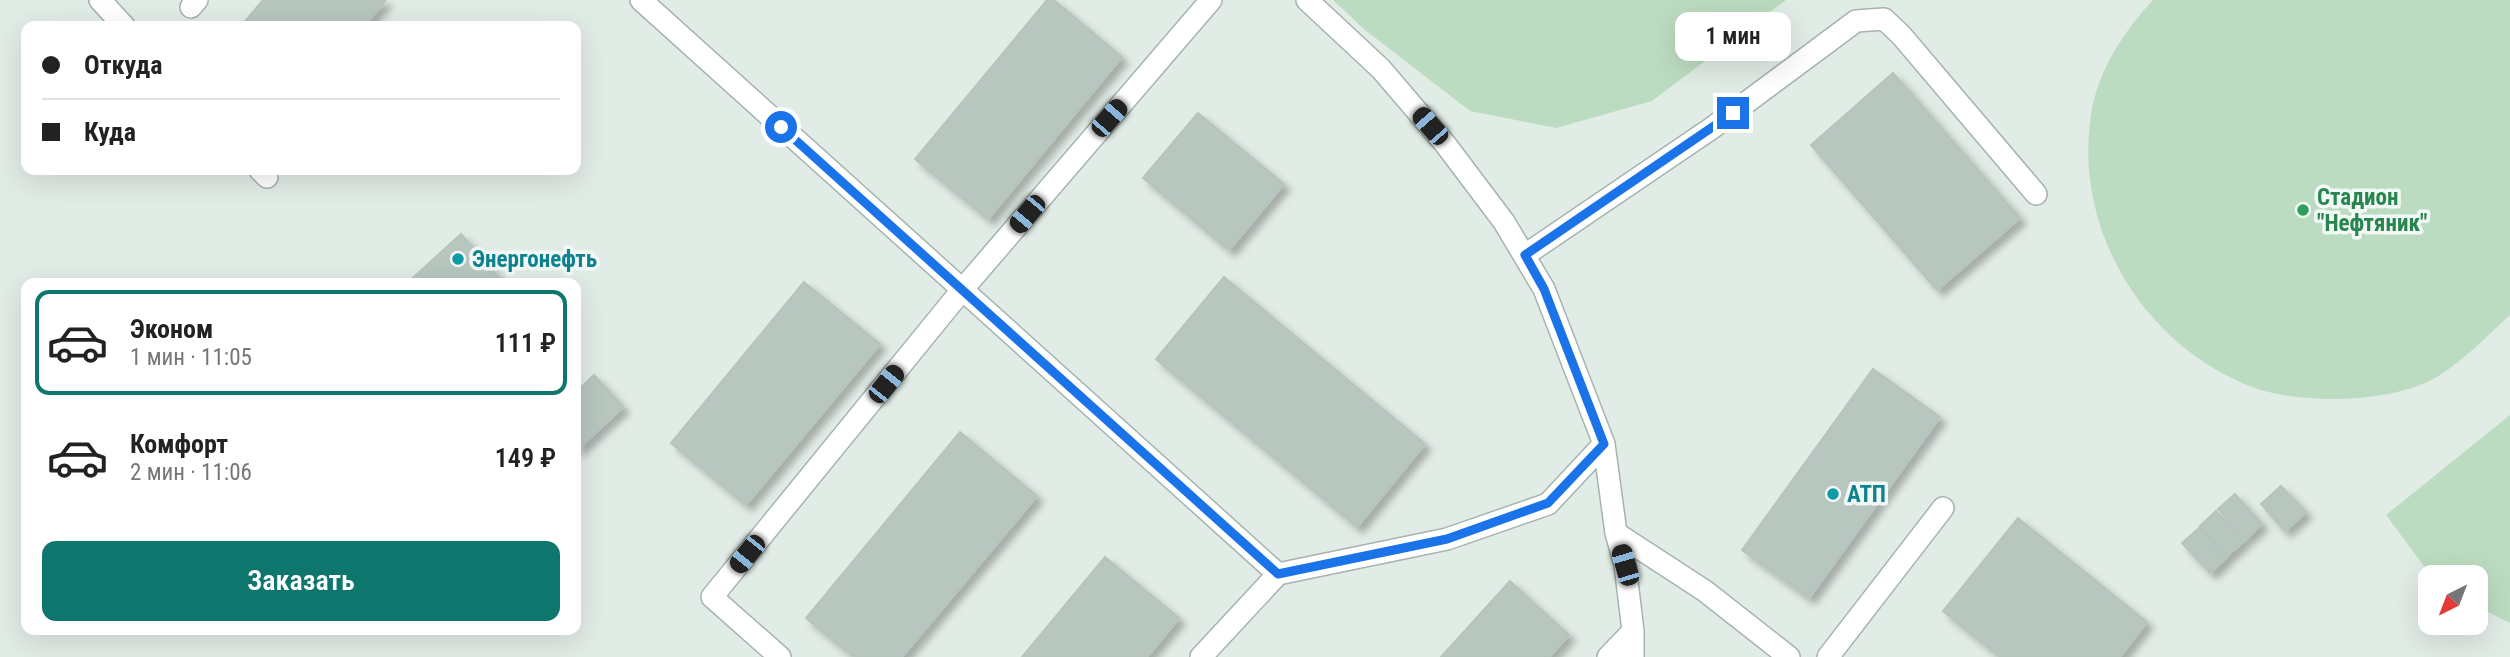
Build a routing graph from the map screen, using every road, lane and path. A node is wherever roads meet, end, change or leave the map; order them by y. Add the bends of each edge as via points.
1 (100, 0) edge
2 (640, 0) edge
3 (1211, 0) edge
4 (1307, 0) edge
5 (119, 21) edge
6 (2036, 194) dead end
7 (1525, 255) junction
8 (962, 290) junction
9 (1604, 444) junction
10 (1943, 508) dead end
11 (1616, 533) junction
12 (1278, 574) junction
13 (1633, 631) junction
14 (780, 657) edge
15 (1201, 657) edge
16 (1608, 657) edge
17 (1633, 657) edge
18 (1789, 657) edge
19 (1828, 657) edge

1 - 5 street
2 - 8 street
3 - 8 street
4 - 7 street via 1381,69 1446,145
6 - 7 street via 1901,35 1884,19 1856,22 1712,128
7 - 9 street via 1544,289
8 - 12 street
8 - 14 street via 712,597
9 - 11 street
9 - 12 street via 1548,503 1447,539
10 - 19 street
11 - 13 street
11 - 18 street via 1705,591
12 - 15 street
13 - 16 street
13 - 17 street

